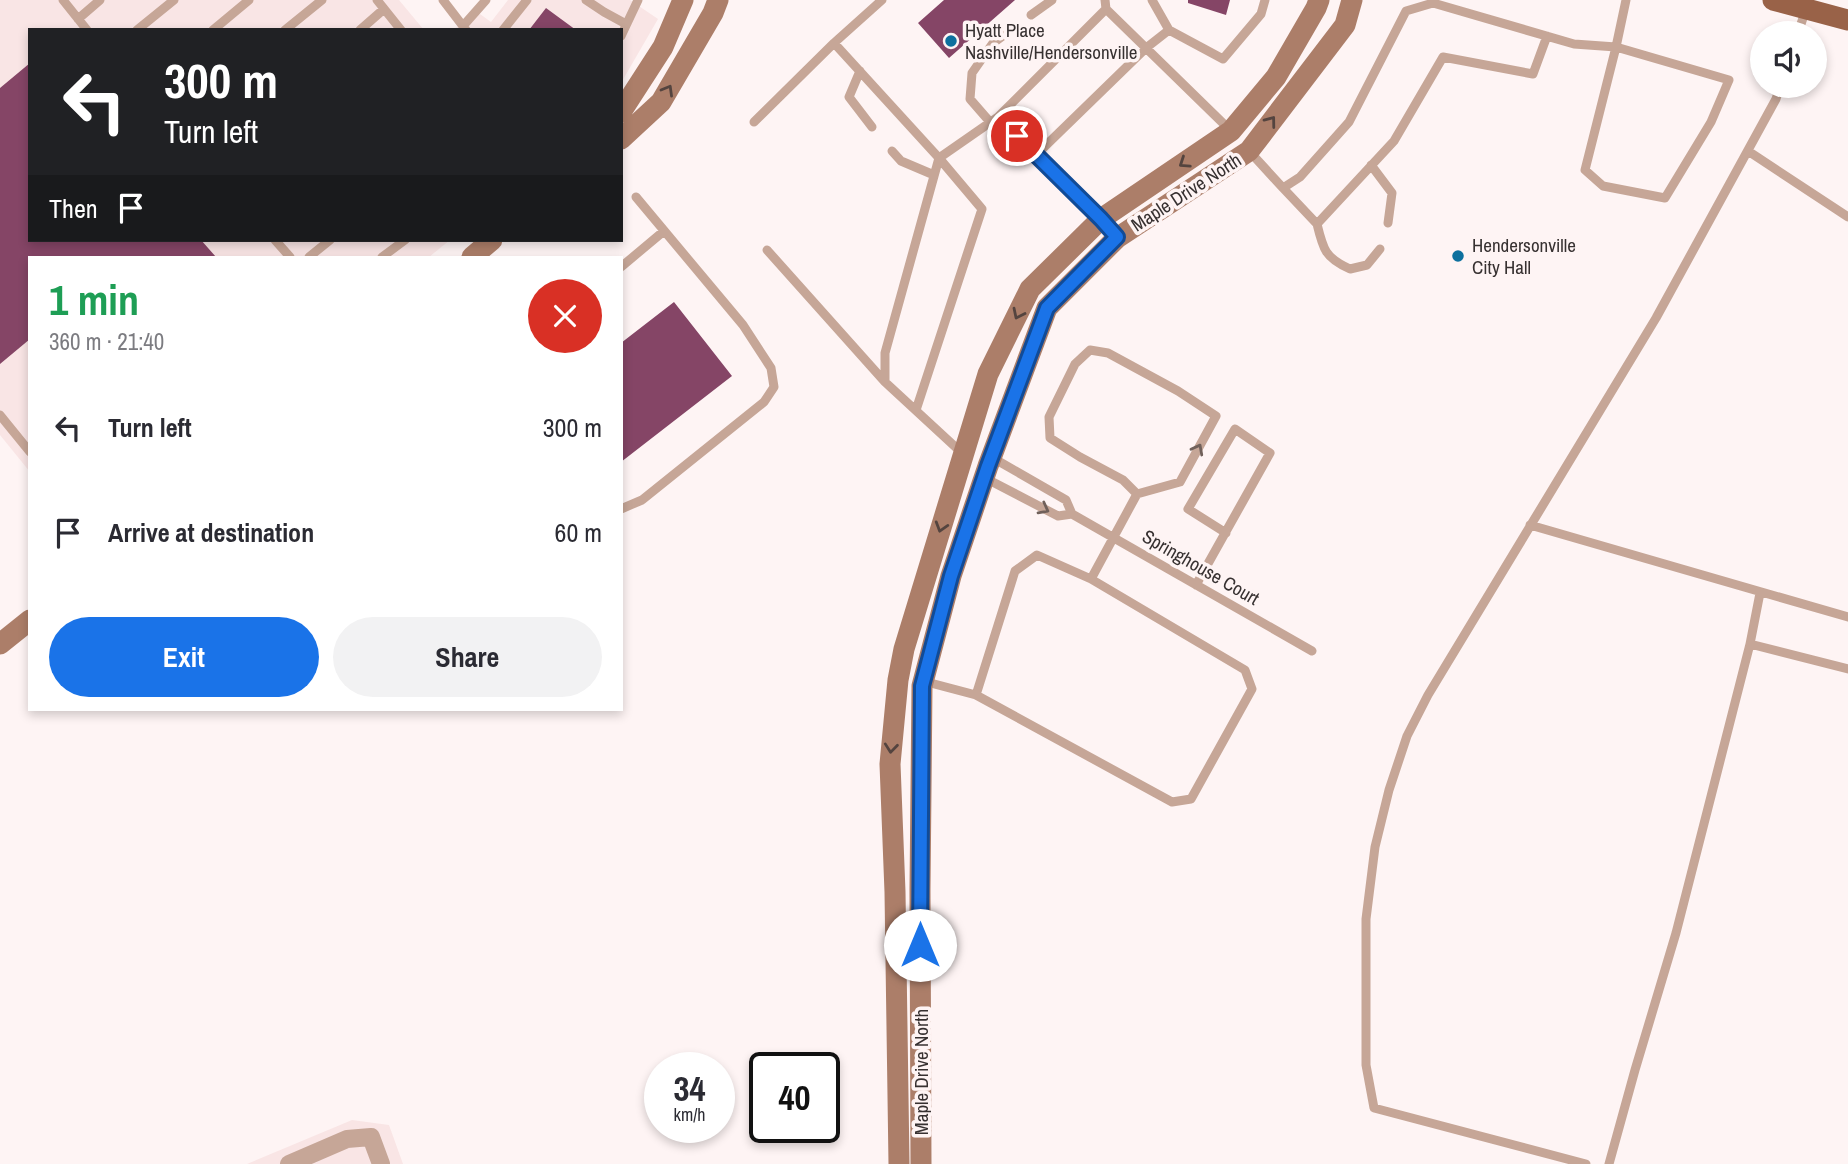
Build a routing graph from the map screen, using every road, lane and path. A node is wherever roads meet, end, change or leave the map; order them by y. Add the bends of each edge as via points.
1 (63, 0) edge
2 (100, 0) edge
3 (174, 0) edge
4 (249, 0) edge
5 (322, 0) edge
6 (376, 0) edge
7 (443, 0) edge
8 (486, 0) edge
9 (527, 0) edge
10 (586, 0) edge
11 (638, 0) edge
12 (683, 0) edge
13 (718, 0) edge
14 (882, 0) edge
15 (1052, 0) edge
16 (1152, 0) edge
17 (1265, 0) edge
18 (1319, 0) edge
19 (1352, 0) edge
20 (1626, 0) edge
21 (1773, 0) edge
22 (1105, 4) edge
23 (1810, 6) edge
24 (384, 9) junction
25 (1031, 15) dead end
26 (78, 19) junction
27 (1848, 20) edge
28 (626, 24) junction
29 (85, 28) edge
30 (139, 28) edge
31 (215, 28) edge
32 (287, 28) edge
33 (362, 28) edge
34 (399, 28) edge
35 (464, 28) edge
36 (507, 28) edge
37 (1169, 30) junction
38 (623, 31) edge
39 (1008, 32) dead end
40 (1547, 36) junction
41 (834, 43) junction
42 (1616, 47) junction
43 (1146, 48) junction
44 (860, 72) junction
45 (1776, 98) edge
46 (623, 109) edge
47 (994, 120) junction
48 (754, 122) dead end
49 (872, 127) dead end
50 (1231, 131) junction
51 (623, 137) edge
52 (892, 151) dead end
53 (1249, 151) junction
54 (1748, 151) junction
55 (1036, 155) junction
56 (939, 158) junction
57 (1371, 165) junction
58 (934, 175) junction
59 (1283, 188) junction
60 (636, 197) dead end
61 (1848, 217) edge
62 (1101, 219) junction
63 (1388, 223) dead end
64 (1317, 224) junction
65 (664, 231) junction
66 (1117, 237) junction
67 (277, 242) edge
68 (328, 242) edge
69 (402, 242) edge
70 (490, 242) edge
71 (1380, 249) dead end
72 (767, 250) dead end
73 (289, 256) edge
74 (310, 256) edge
75 (384, 256) edge
76 (473, 256) edge
77 (623, 265) edge
78 (885, 383) junction
79 (915, 410) junction
80 (0, 415) edge
81 (28, 450) edge
82 (963, 453) junction
83 (988, 466) junction
84 (1138, 494) junction
85 (623, 508) edge
86 (1072, 514) junction
87 (1530, 525) junction
88 (1226, 533) junction
89 (1114, 538) junction
90 (1091, 579) junction
91 (1196, 585) junction
92 (1760, 593) junction
93 (1848, 617) edge
94 (28, 622) edge
95 (0, 644) edge
96 (1750, 644) junction
97 (1312, 651) dead end
98 (1848, 669) edge
99 (898, 680) junction
100 (923, 684) junction
101 (976, 695) junction
102 (920, 890) junction
103 (895, 891) junction
104 (1543, 1153) junction
105 (289, 1164) edge
106 (381, 1164) edge
107 (899, 1164) edge
108 (921, 1164) edge
109 (1541, 1164) edge
110 (1586, 1164) edge
111 (1609, 1164) edge

1 - 26 lane
2 - 26 lane
3 - 30 lane
4 - 31 lane
5 - 32 lane
6 - 24 lane
7 - 35 lane
8 - 35 lane
9 - 36 lane
10 - 28 lane
11 - 28 lane
12 - 46 street via 663,47
51 -> 13 street via 661,102
14 - 41 lane
15 - 25 lane
16 - 37 lane
17 - 37 lane via 1261,13 1223,59
18 - 50 street, Maple Drive North via 1276,76
53 -> 19 street, Maple Drive North via 1345,25
20 - 42 lane
21 - 23 main road
22 - 43 lane
22 - 47 lane
23 - 27 main road
24 - 33 lane
24 - 34 lane
26 - 29 lane
28 - 38 lane
37 - 43 lane
39 - 47 lane via 993,43 972,73 970,99
40 - 42 lane via 1574,44
40 - 57 lane via 1533,74 1443,57 1394,141
40 - 59 lane via 1433,3 1406,11 1349,122 1300,177
41 - 44 lane
41 - 48 lane
42 - 42 lane via 1585,170 1603,186 1665,198 1711,122 1729,80
43 - 50 lane
43 - 55 lane
44 - 49 lane via 849,97
44 - 56 lane
45 - 54 lane
47 - 55 lane
47 - 56 lane
50 - 53 street
50 -> 62 street, Maple Drive North
52 - 58 lane via 901,161
53 - 59 lane
53 - 66 street, Maple Drive North
54 - 61 lane
54 - 87 lane via 1656,318
55 - 62 lane
56 - 58 lane
56 - 79 lane via 982,208
57 - 63 lane via 1392,193
57 - 64 lane
58 - 78 lane via 885,352
59 - 64 lane
60 - 65 lane
62 - 66 street
62 -> 82 street, Maple Drive North via 1030,289 988,374
64 - 71 lane via 1322,247 1350,269 1367,265
65 - 77 lane
65 - 85 lane via 743,325 771,368 774,387 764,402 642,500
66 - 83 street, Maple Drive North via 1047,308
67 - 73 lane
68 - 74 lane
69 - 75 lane
70 - 76 street
72 - 78 lane
78 - 79 lane
79 - 82 lane
80 - 81 lane
82 - 83 street
82 -> 99 street, Maple Drive North
83 -> 86 lane via 1058,516
83 - 86 lane via 1066,500
83 - 100 street, Maple Drive North via 951,576
84 -> 84 lane via 1180,482 1216,416 1108,353 1090,350 1075,364 1049,417 1050,438 1123,480
84 - 89 lane
86 - 89 lane, Springhouse Court
87 - 92 lane
87 - 104 lane via 1428,695 1389,790 1374,847 1366,919 1366,1065 1374,1108
88 - 88 lane via 1270,453 1235,429 1188,509
88 - 91 lane
89 - 90 lane
89 - 91 lane, Springhouse Court
90 - 101 lane via 1037,555 1015,570
90 - 101 lane via 1245,670 1252,689 1191,799 1172,802
91 - 97 lane, Springhouse Court
92 - 93 lane
92 - 96 lane
94 - 95 street
96 - 98 lane
96 - 111 lane
99 - 100 street
99 -> 103 street, Maple Drive North via 890,764
100 - 101 lane
100 - 102 street, Maple Drive North
102 - 103 street
102 - 108 street, Maple Drive North
103 - 107 street, Maple Drive North
104 - 109 lane
104 - 110 lane
105 - 106 street via 347,1139 371,1137

